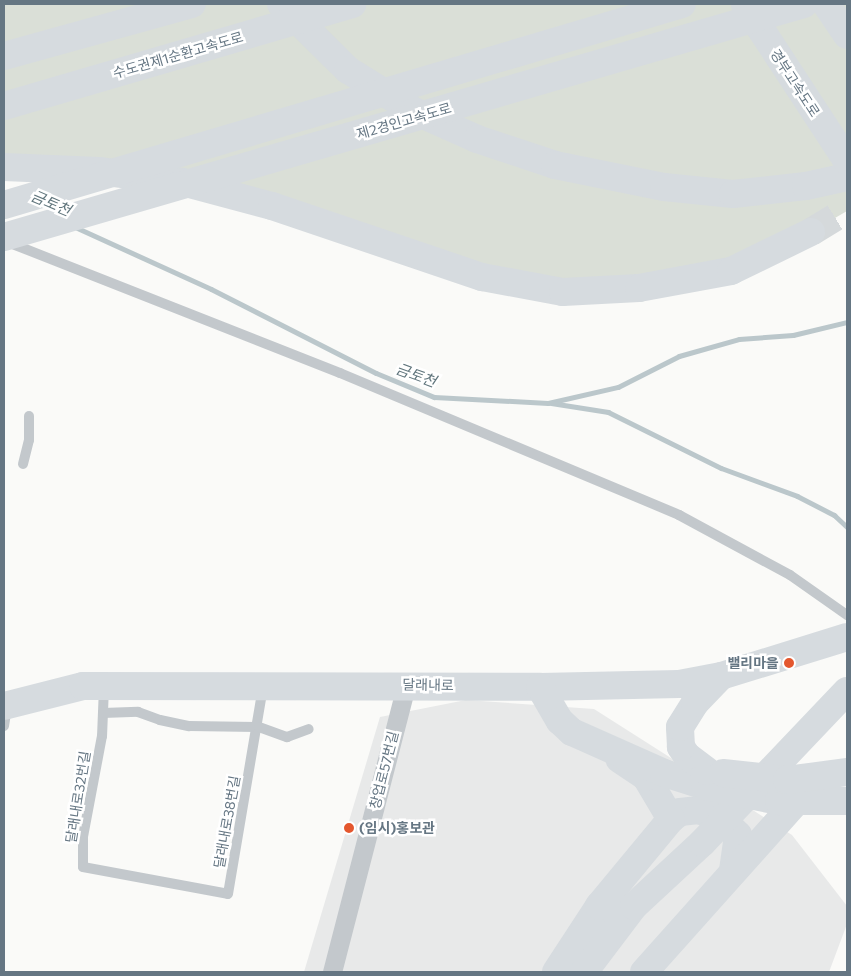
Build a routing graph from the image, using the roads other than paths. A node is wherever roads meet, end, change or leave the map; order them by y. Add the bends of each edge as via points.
1 (192, 4) edge
2 (281, 4) edge
3 (352, 4) edge
4 (682, 4) edge
5 (727, 4) edge
6 (744, 4) edge
7 (804, 4) edge
8 (826, 4) edge
9 (847, 35) edge
10 (4, 56) edge
11 (4, 106) edge
12 (841, 153) edge
13 (4, 167) edge
14 (847, 176) edge
15 (4, 205) edge
16 (812, 232) tunnel mouth
17 (4, 239) edge
18 (29, 416) dead end
19 (24, 464) dead end
20 (847, 615) edge
21 (847, 637) edge
22 (721, 676) junction
23 (264, 684) junction
24 (406, 685) junction
25 (104, 686) junction
26 (540, 687) junction
27 (847, 691) edge
28 (5, 713) edge
29 (103, 713) junction
30 (259, 727) junction
31 (309, 729) dead end
32 (601, 748) junction
33 (707, 771) junction
34 (847, 772) edge
35 (847, 801) edge
36 (796, 802) junction
37 (671, 819) junction
38 (733, 872) junction
39 (158, 881) joint
40 (332, 972) edge
41 (556, 972) edge
42 (584, 972) edge
43 (644, 972) edge

1 - 10 main road
2 - 14 main road via 348,70 412,110 477,139 555,165 664,187 733,194 806,186
3 - 11 main road, 수도권제1순환고속도로
4 - 15 main road
5 - 12 main road
6 - 12 main road, 경부고속도로
7 - 17 main road, 제2경인고속도로
8 - 9 main road
13 - 16 main road via 100,171 182,182 272,206 482,276 563,292 639,288 731,271
17 - 20 lane via 340,373 662,508 790,575
18 - 19 lane
21 - 22 main road, 달래내로
22 - 26 main road, 달래내로 via 679,684
22 - 33 main road via 695,703 680,727 681,747 687,756
23 - 24 main road, 달래내로
23 - 25 main road, 달래내로
23 - 30 lane, 달래내로38번길
24 - 26 main road, 달래내로
24 - 40 street, 창업로57번길
25 - 28 main road, 달래내로 via 83,686
25 - 29 lane, 달래내로32번길
26 - 32 main road via 560,721 572,732
26 - 33 main road via 578,722 599,733 687,767
27 - 42 main road via 702,844 634,906
29 - 30 lane via 138,712 189,726
29 - 39 lane, 달래내로32번길 via 84,838 83,867
30 - 31 lane via 288,737
30 - 39 lane, 달래내로38번길 via 228,894
32 - 36 main road via 704,786
32 - 37 main road via 646,777
33 - 34 main road via 787,780
35 - 36 main road
36 - 38 main road
37 - 38 main road via 680,812 699,810 722,818 738,835
37 - 41 main road via 599,906
38 - 43 main road

